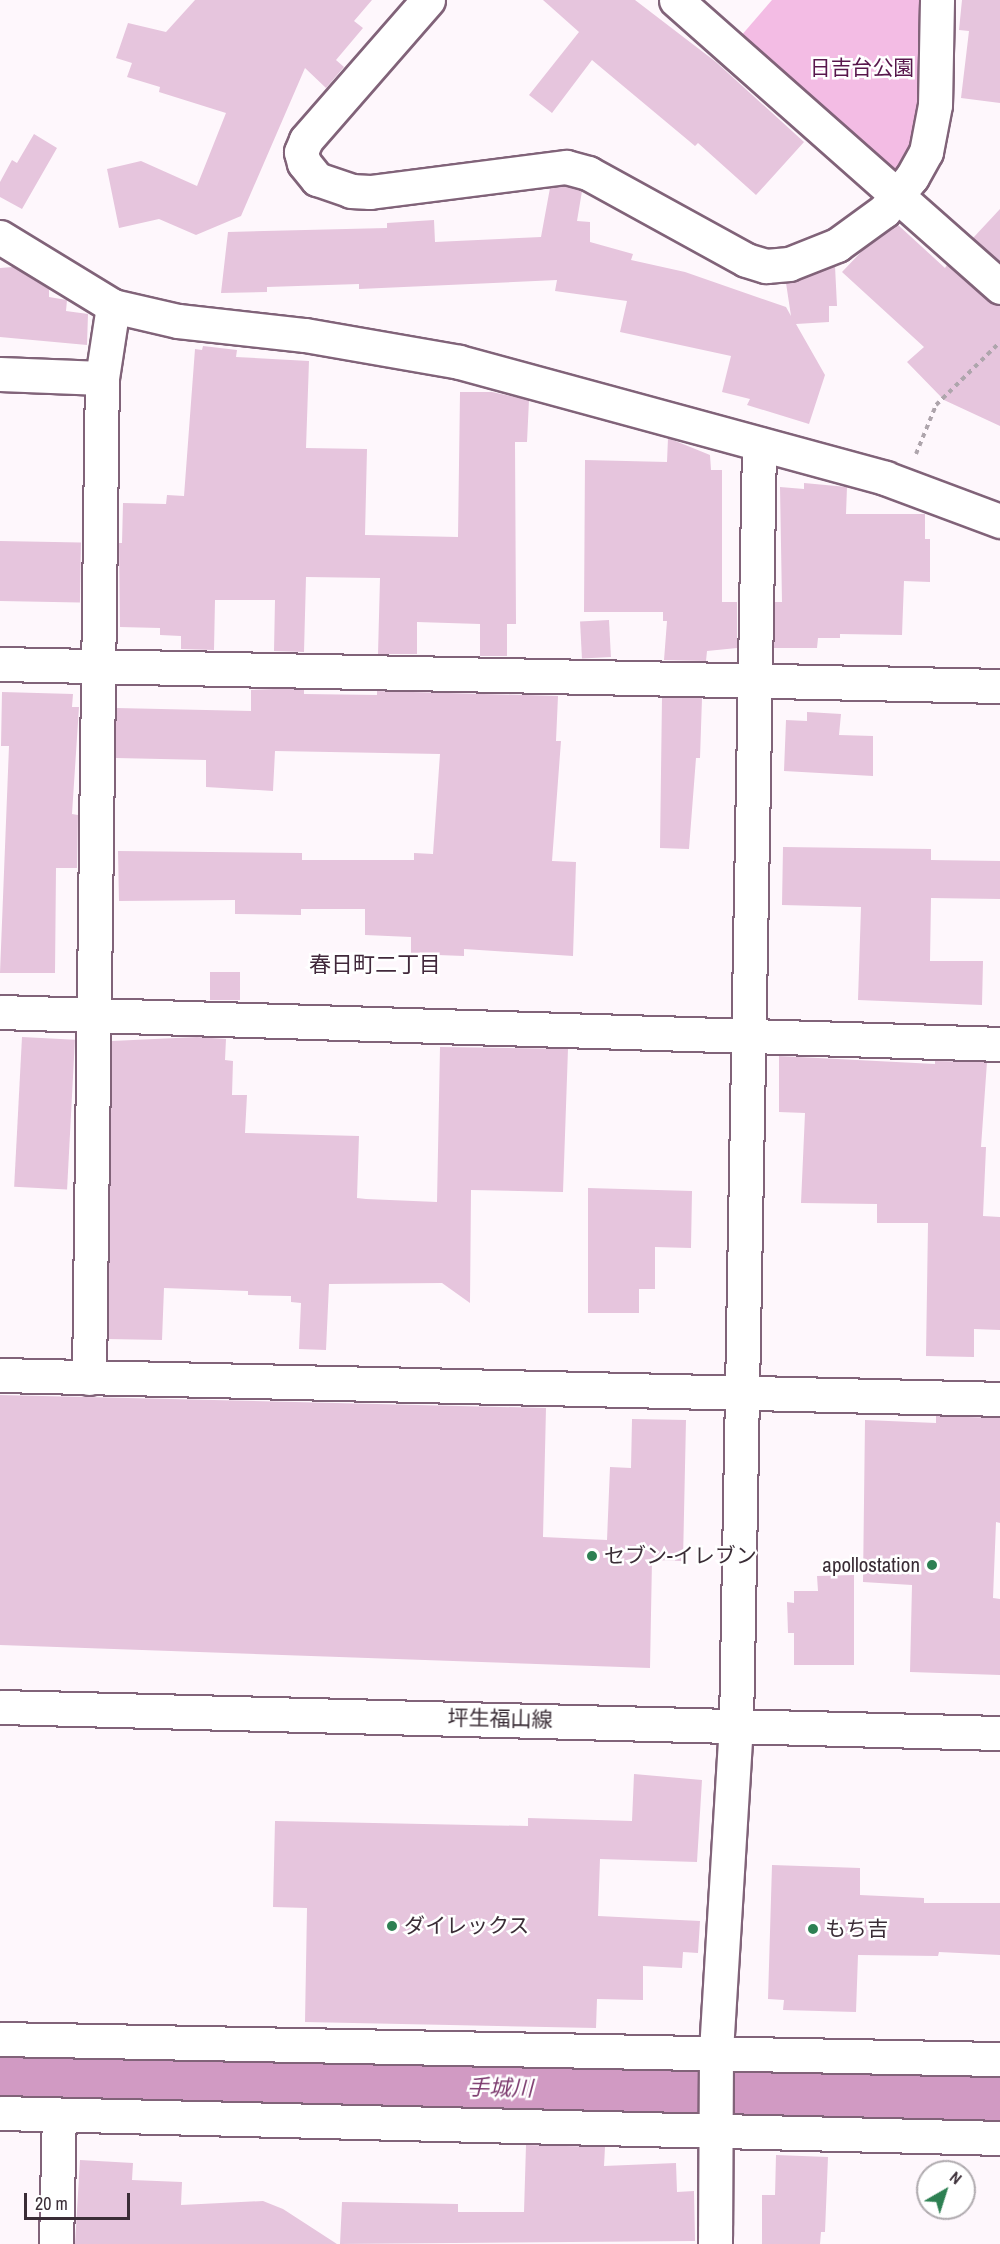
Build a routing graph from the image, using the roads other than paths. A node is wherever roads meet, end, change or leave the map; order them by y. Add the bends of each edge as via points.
1 (428, 0) edge
2 (676, 0) edge
3 (937, 0) edge
4 (897, 196) junction
5 (0, 237) edge
6 (1000, 287) edge
7 (113, 306) junction
8 (0, 374) edge
9 (102, 378) junction
10 (759, 444) junction
11 (1000, 521) edge
12 (0, 664) edge
13 (101, 665) junction
14 (756, 678) junction
15 (1000, 686) edge
16 (0, 1012) edge
17 (93, 1015) junction
18 (749, 1037) junction
19 (1000, 1044) edge
20 (0, 1375) edge
21 (89, 1378) junction
22 (743, 1391) junction
23 (1000, 1400) edge
24 (0, 1707) edge
25 (736, 1725) junction
26 (1000, 1732) edge
27 (0, 2039) edge
28 (716, 2057) junction
29 (1000, 2059) edge
30 (0, 2113) edge
31 (59, 2115) junction
32 (717, 2123) junction
33 (1000, 2138) edge
34 (56, 2244) edge
35 (715, 2244) edge

1 - 4 street via 306,140 301,153 317,179 351,191 370,192 566,167 588,173 746,260 766,266 789,264 837,245 884,211
2 - 4 street
3 - 4 street via 937,82 930,136 920,164
4 - 6 street
5 - 7 street
7 - 9 street
7 - 10 street via 178,321 305,335 459,362
8 - 9 street
9 - 13 street
10 - 11 street via 904,486
10 - 14 street
12 - 13 street
13 - 14 street
13 - 17 street
14 - 15 street
14 - 18 street
16 - 17 street
17 - 18 street
17 - 21 street
18 - 19 street
18 - 22 street
20 - 21 street
21 - 22 street
22 - 23 street
22 - 25 street
24 - 25 street, 坪生福山線
25 - 26 street, 坪生福山線
25 - 28 street
27 - 28 street
28 - 29 street
28 - 32 street
30 - 31 street
31 - 32 street
31 - 34 street
32 - 33 street
32 - 35 street

